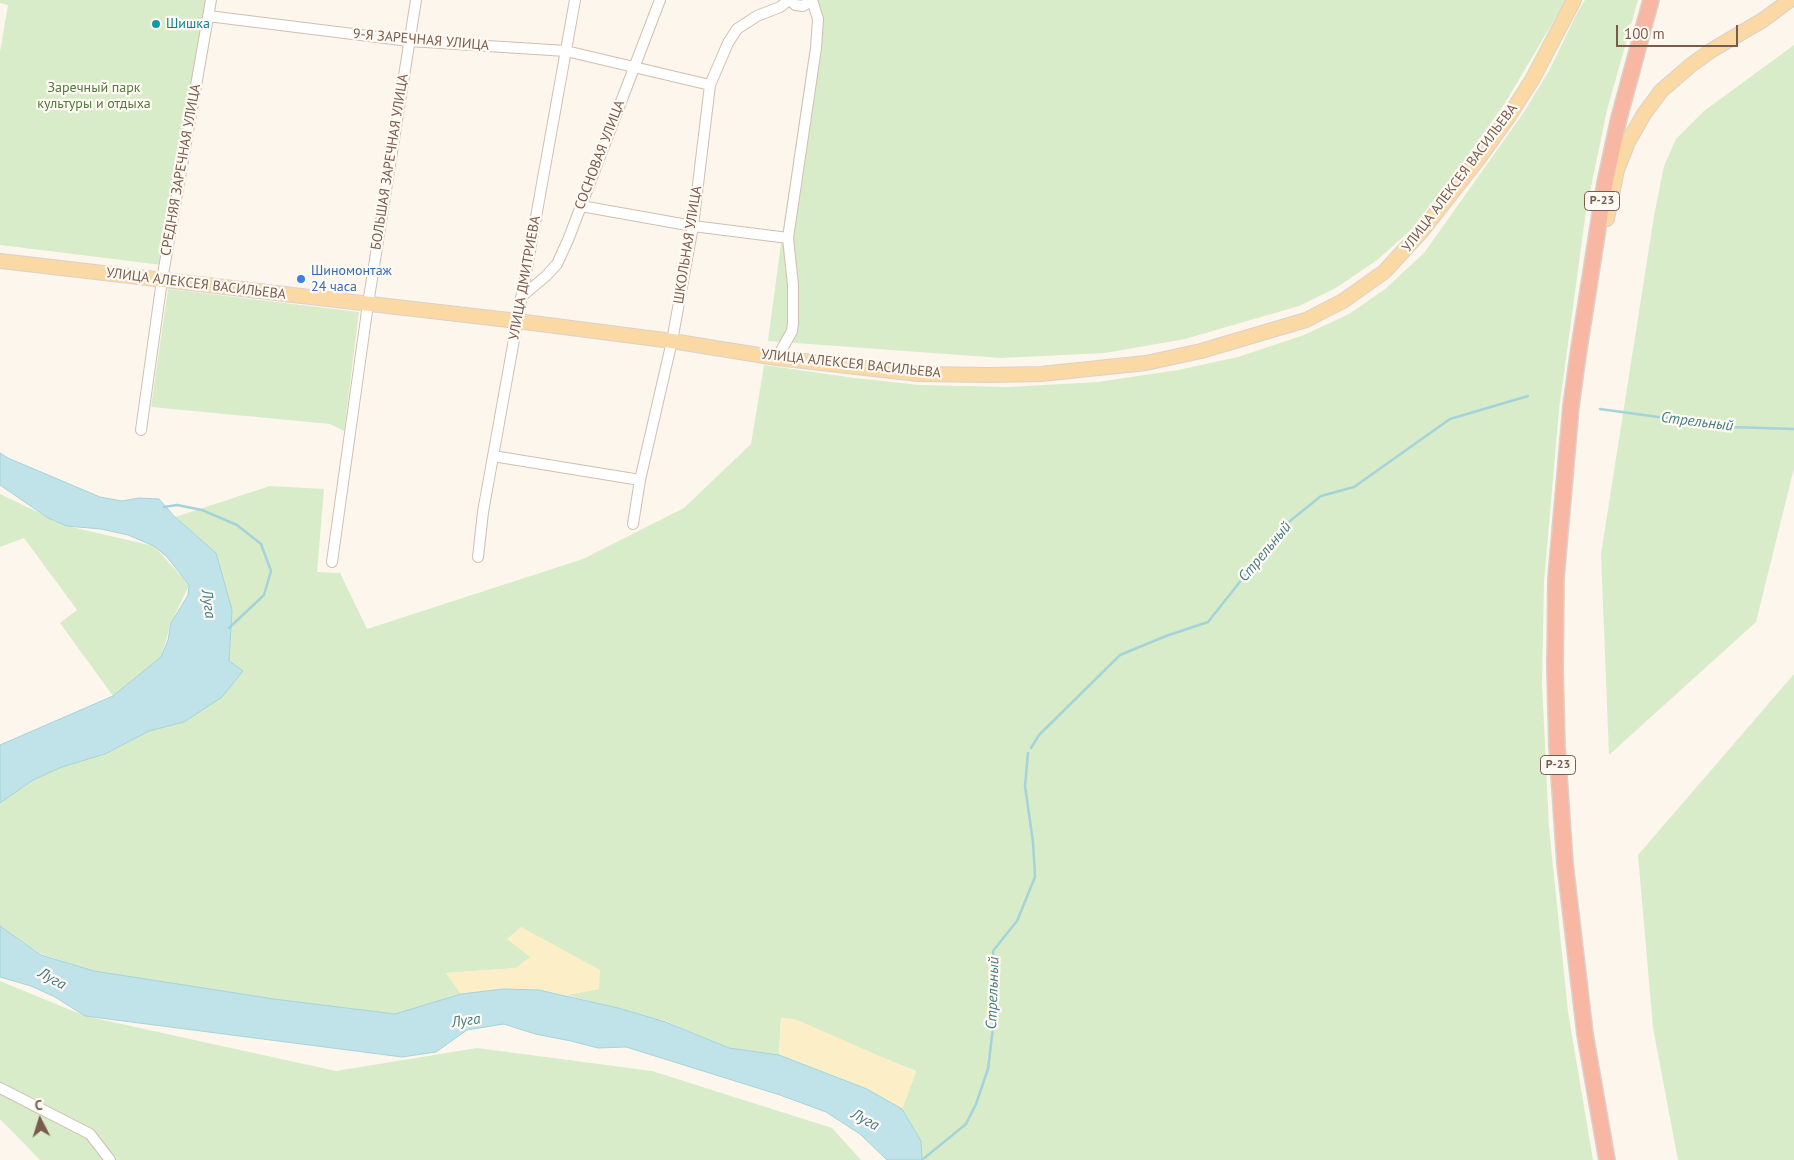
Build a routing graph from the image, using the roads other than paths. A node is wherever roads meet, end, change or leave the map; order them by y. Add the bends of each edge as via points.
1 (211, 0) edge
2 (416, 0) edge
3 (575, 0) edge
4 (660, 0) edge
5 (790, 0) edge
6 (812, 0) edge
7 (1651, 0) edge
8 (1790, 0) edge
9 (1574, 1) edge
10 (208, 16) junction
11 (409, 41) junction
12 (566, 51) junction
13 (633, 68) junction
14 (710, 85) junction
15 (581, 206) junction
16 (693, 226) junction
17 (788, 238) junction
18 (0, 261) edge
19 (162, 280) junction
20 (521, 297) junction
21 (368, 304) junction
22 (517, 321) junction
23 (672, 341) junction
24 (777, 358) junction
25 (1571, 406) junction
26 (141, 430) dead end
27 (493, 456) junction
28 (640, 480) junction
29 (633, 524) dead end
30 (478, 557) dead end
31 (332, 562) dead end
32 (0, 1088) edge
33 (110, 1160) edge
34 (1607, 1160) edge

1 - 10 street, СРЕДНЯЯ ЗАРЕЧНАЯ УЛИЦА
2 - 11 street, БОЛЬШАЯ ЗАРЕЧНАЯ УЛИЦА
3 - 12 street, УЛИЦА ДМИТРИЕВА
4 - 13 street, СОСНОВАЯ УЛИЦА
5 - 6 street via 803,6
5 - 14 street, ШКОЛЬНАЯ УЛИЦА via 737,29
6 - 17 street via 818,19 816,48
7 - 25 highway, Р-23 via 1607,174
8 - 25 main road via 1675,77 1652,102 1635,129 1621,157 1613,186
9 - 24 main road, УЛИЦА АЛЕКСЕЯ ВАСИЛЬЕВА via 1527,88 1422,232 1377,277 1318,314 1283,328 1146,363 1042,374 918,374
10 - 11 street, 9-Я ЗАРЕЧНАЯ УЛИЦА
10 - 19 street, СРЕДНЯЯ ЗАРЕЧНАЯ УЛИЦА
11 - 12 street, 9-Я ЗАРЕЧНАЯ УЛИЦА
11 - 21 street, БОЛЬШАЯ ЗАРЕЧНАЯ УЛИЦА
12 - 13 street, 9-Я ЗАРЕЧНАЯ УЛИЦА
12 - 20 street, УЛИЦА ДМИТРИЕВА
13 - 14 street, 9-Я ЗАРЕЧНАЯ УЛИЦА
13 - 15 street, СОСНОВАЯ УЛИЦА
14 - 16 street, ШКОЛЬНАЯ УЛИЦА
15 - 16 street
15 - 20 street, СОСНОВАЯ УЛИЦА via 557,264
16 - 17 street
16 - 23 street, ШКОЛЬНАЯ УЛИЦА
17 - 24 street via 793,323
18 - 19 main road, УЛИЦА АЛЕКСЕЯ ВАСИЛЬЕВА
19 - 21 main road, УЛИЦА АЛЕКСЕЯ ВАСИЛЬЕВА
19 - 26 street, СРЕДНЯЯ ЗАРЕЧНАЯ УЛИЦА
20 - 22 street, УЛИЦА ДМИТРИЕВА
21 - 22 main road, УЛИЦА АЛЕКСЕЯ ВАСИЛЬЕВА
21 - 31 street, БОЛЬШАЯ ЗАРЕЧНАЯ УЛИЦА
22 - 23 main road, УЛИЦА АЛЕКСЕЯ ВАСИЛЬЕВА
22 - 27 street, УЛИЦА ДМИТРИЕВА
23 - 24 main road, УЛИЦА АЛЕКСЕЯ ВАСИЛЬЕВА
23 - 28 street, ШКОЛЬНАЯ УЛИЦА
25 - 34 highway, Р-23 via 1556,578 1557,746 1578,986
27 - 28 street
27 - 30 street, УЛИЦА ДМИТРИЕВА
28 - 29 street, ШКОЛЬНАЯ УЛИЦА
32 - 33 street via 90,1134

